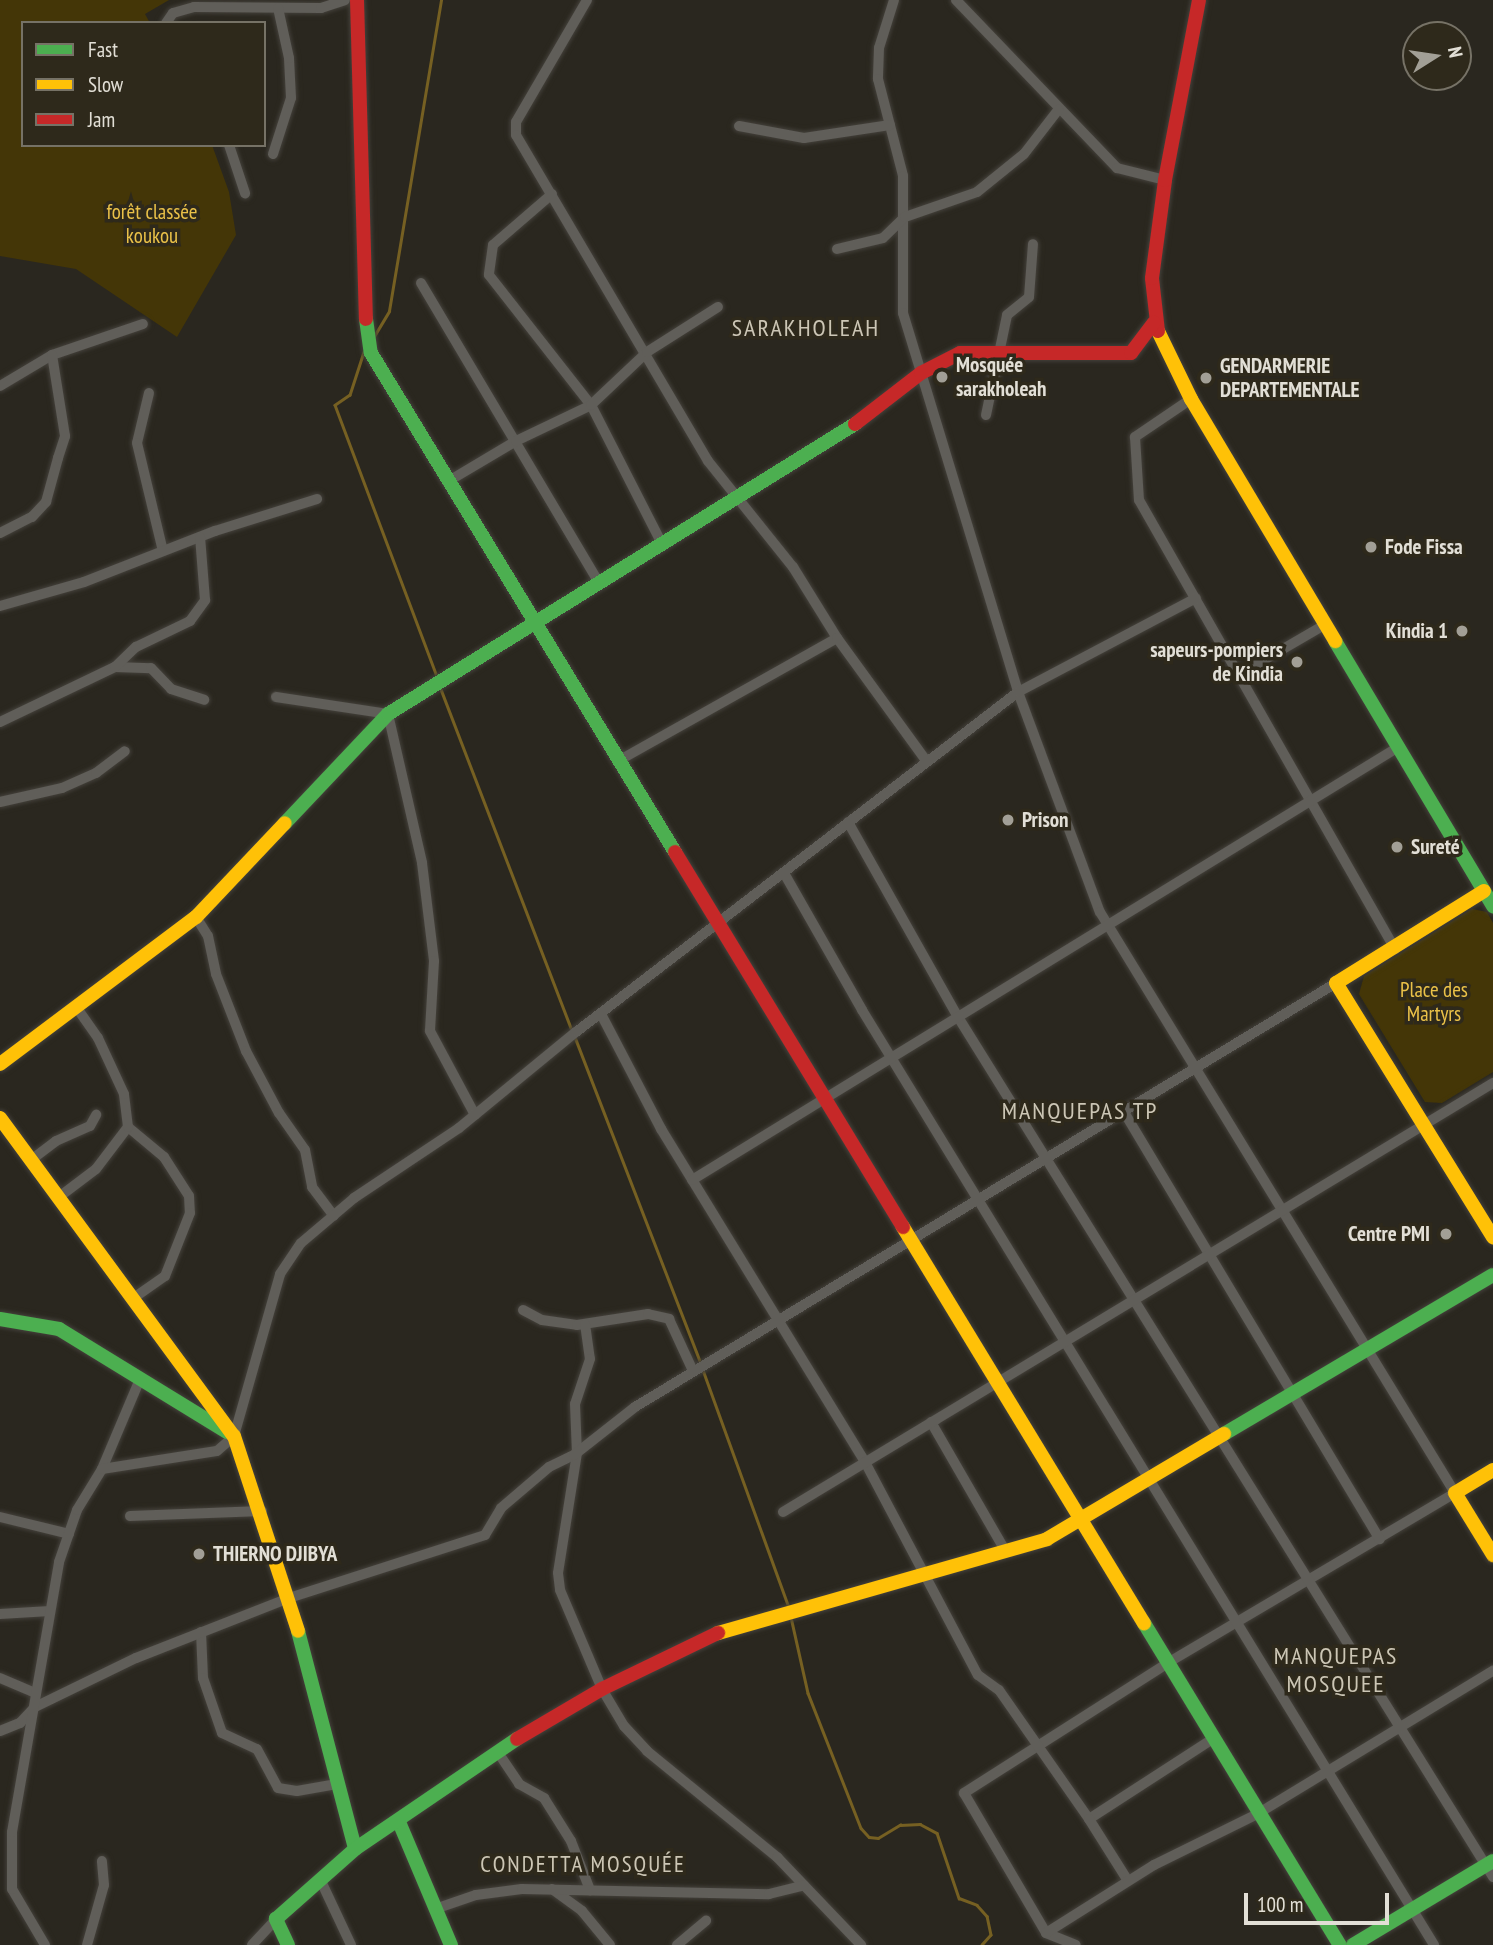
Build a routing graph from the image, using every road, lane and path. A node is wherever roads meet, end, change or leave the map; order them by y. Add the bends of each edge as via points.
1 (345, 0) edge
2 (357, 0) edge
3 (587, 0) edge
4 (894, 0) edge
5 (956, 0) edge
6 (1199, 0) edge
7 (278, 8) junction
8 (167, 21) edge
9 (1058, 110) junction
10 (890, 125) junction
11 (739, 126) dead end
12 (230, 147) edge
13 (273, 154) dead end
14 (1165, 180) junction
15 (245, 193) dead end
16 (552, 194) junction
17 (905, 217) junction
18 (1033, 244) dead end
19 (837, 249) dead end
20 (421, 282) dead end
21 (718, 307) dead end
22 (1154, 323) junction
23 (143, 324) dead end
24 (647, 352) junction
25 (52, 355) junction
26 (996, 355) junction
27 (921, 373) junction
28 (0, 386) edge
29 (149, 393) dead end
30 (1191, 399) junction
31 (591, 405) junction
32 (986, 415) dead end
33 (516, 441) junction
34 (447, 482) junction
35 (317, 499) dead end
36 (739, 499) junction
37 (0, 533) edge
38 (200, 537) junction
39 (663, 546) junction
40 (163, 551) junction
41 (600, 584) junction
42 (1196, 598) junction
43 (0, 606) edge
44 (1326, 624) junction
45 (535, 625) junction
46 (837, 638) junction
47 (115, 667) junction
48 (1240, 674) junction
49 (1018, 692) junction
50 (276, 697) dead end
51 (204, 700) dead end
52 (388, 714) junction
53 (0, 722) edge
54 (1400, 746) junction
55 (125, 751) dead end
56 (618, 761) junction
57 (927, 762) junction
58 (0, 802) edge
59 (1309, 802) junction
60 (848, 822) junction
61 (784, 873) junction
62 (1488, 888) edge
63 (1493, 906) edge
64 (196, 917) junction
65 (718, 925) junction
66 (1107, 926) junction
67 (1395, 949) junction
68 (1336, 983) junction
69 (76, 1006) junction
70 (601, 1014) junction
71 (958, 1017) junction
72 (894, 1057) junction
73 (0, 1064) edge
74 (1193, 1071) junction
75 (1493, 1083) edge
76 (824, 1099) junction
77 (1124, 1112) junction
78 (96, 1115) dead end
79 (475, 1115) junction
80 (0, 1118) edge
81 (1424, 1125) junction
82 (128, 1127) junction
83 (1046, 1158) junction
84 (31, 1160) junction
85 (692, 1181) junction
86 (59, 1197) junction
87 (980, 1198) junction
88 (1281, 1212) junction
89 (334, 1216) junction
90 (1493, 1237) edge
91 (910, 1240) junction
92 (1209, 1255) junction
93 (1493, 1275) edge
94 (133, 1298) junction
95 (1135, 1300) junction
96 (523, 1310) dead end
97 (780, 1317) junction
98 (0, 1319) edge
99 (585, 1324) junction
100 (1067, 1340) junction
101 (1364, 1348) junction
102 (699, 1368) junction
103 (140, 1379) junction
104 (997, 1383) junction
105 (1293, 1393) junction
106 (931, 1422) junction
107 (234, 1436) junction
108 (1222, 1437) junction
109 (577, 1453) junction
110 (866, 1462) junction
111 (102, 1469) junction
112 (1493, 1470) edge
113 (1151, 1478) junction
114 (1455, 1493) junction
115 (262, 1511) junction
116 (783, 1512) dead end
117 (130, 1516) dead end
118 (0, 1517) edge
119 (1081, 1521) junction
120 (69, 1534) junction
121 (1380, 1539) junction
122 (1006, 1552) junction
123 (1493, 1555) edge
124 (927, 1575) junction
125 (1311, 1580) junction
126 (289, 1598) junction
127 (51, 1611) junction
128 (0, 1614) edge
129 (1240, 1623) junction
130 (201, 1632) junction
131 (1168, 1663) junction
132 (1493, 1671) edge
133 (0, 1678) edge
134 (602, 1689) junction
135 (36, 1693) junction
136 (35, 1707) junction
137 (1400, 1724) junction
138 (0, 1731) edge
139 (1214, 1738) junction
140 (1038, 1746) junction
141 (497, 1751) junction
142 (1329, 1769) junction
143 (335, 1784) junction
144 (1259, 1813) junction
145 (1089, 1819) junction
146 (399, 1822) junction
147 (355, 1849) junction
148 (102, 1861) dead end
149 (1490, 1868) edge
150 (320, 1879) junction
151 (1128, 1881) junction
152 (803, 1885) junction
153 (552, 1889) junction
154 (590, 1890) junction
155 (1413, 1907) junction
156 (435, 1909) junction
157 (276, 1919) junction
158 (706, 1921) dead end
159 (1046, 1933) junction
160 (45, 1945) edge
161 (87, 1945) edge
162 (252, 1945) edge
163 (288, 1945) edge
164 (351, 1945) edge
165 (451, 1945) edge
166 (610, 1945) edge
167 (677, 1945) edge
168 (861, 1945) edge
169 (1076, 1945) edge
170 (1340, 1945) edge
171 (1353, 1945) edge
172 (1434, 1945) edge

1 - 7 street via 321,8
2 - 34 street via 367,336 371,353
3 - 16 street via 516,122 516,135
4 - 10 street via 879,47 878,79
5 - 9 street
6 - 14 street
7 - 8 street via 194,7 173,13
7 - 13 street via 289,58 291,98
9 - 14 street via 1117,168
9 - 17 street via 1024,154 977,192
10 - 11 street via 804,138
10 - 17 street via 903,177
12 - 15 street
14 - 22 street via 1152,278
16 - 24 street
16 - 31 street via 493,245 489,275
17 - 19 street via 883,239
17 - 27 street via 903,313
18 - 26 street via 1029,297 1007,315
20 - 33 street
21 - 24 street
22 - 26 street via 1131,353
22 - 30 street
23 - 25 street
24 - 31 street
24 - 36 street via 708,461
25 - 28 street
25 - 37 street via 65,436 46,502 32,517
26 - 27 street via 960,353
26 - 32 street
27 - 36 street via 885,404
27 - 49 street
29 - 40 street via 137,443
30 - 42 street via 1135,437 1139,500
30 - 44 street
31 - 33 street
31 - 39 street
33 - 34 street
33 - 41 street
34 - 45 street
35 - 38 street
36 - 39 street
36 - 46 street via 793,567
38 - 40 street
38 - 47 street via 205,600 190,621 136,647
39 - 41 street
40 - 43 street via 84,582
41 - 45 street
42 - 48 street
42 - 49 street
44 - 48 street
44 - 54 street
45 - 52 street
45 - 56 street
46 - 56 street
46 - 57 street
47 - 51 street via 151,668 171,689
47 - 53 street
48 - 59 street
49 - 57 street
49 - 66 street
50 - 52 street
52 - 64 street
52 - 79 street via 422,863 434,961 430,1031
54 - 59 street
54 - 62 street
55 - 58 street via 96,773 62,788
56 - 65 street
57 - 60 street
59 - 66 street
59 - 67 street
60 - 61 street
60 - 71 street
61 - 65 street
61 - 72 street
62 - 63 street
62 - 67 street
64 - 69 street
64 - 89 street via 208,936 216,974 246,1051 279,1114 305,1150 312,1187
65 - 70 street
65 - 76 street
66 - 71 street
66 - 74 street
67 - 68 street
68 - 74 street
68 - 81 street
69 - 73 street
69 - 82 street via 124,1094
70 - 79 street
70 - 85 street
71 - 72 street
71 - 83 street
72 - 76 street
72 - 87 street
74 - 77 street
74 - 88 street
75 - 81 street
76 - 85 street
76 - 91 street
77 - 83 street
77 - 92 street
78 - 84 street via 90,1126 56,1141
79 - 89 street
80 - 84 street
81 - 88 street
81 - 90 street
82 - 86 street via 96,1169
82 - 94 street via 164,1157 189,1196 190,1213 165,1276
83 - 87 street
83 - 95 street
84 - 86 street
85 - 97 street
86 - 94 street
87 - 91 street
87 - 100 street
88 - 92 street
88 - 101 street
89 - 107 street via 301,1243 280,1274
91 - 97 street
91 - 104 street
92 - 95 street
92 - 105 street
93 - 101 street
94 - 107 street
95 - 100 street
95 - 108 street
96 - 99 street via 558,1324
97 - 102 street
97 - 110 street
98 - 103 street via 59,1329
99 - 102 street via 648,1314 669,1319
99 - 109 street via 590,1359 575,1404
100 - 104 street
100 - 113 street
101 - 105 street
101 - 114 street
102 - 109 street via 635,1407
103 - 107 street
103 - 111 street
104 - 106 street
104 - 119 street
105 - 108 street
105 - 121 street
106 - 110 street
106 - 122 street
107 - 111 street via 218,1451
107 - 115 street
108 - 113 street
108 - 125 street
109 - 126 street via 549,1467 501,1508 485,1535
109 - 134 street via 558,1573 560,1590
110 - 116 street
110 - 124 street
111 - 120 street via 77,1510
112 - 114 street
113 - 119 street
113 - 129 street
114 - 121 street
114 - 123 street
115 - 117 street
115 - 126 street
118 - 120 street
119 - 122 street via 1047,1539
119 - 131 street
120 - 127 street
121 - 125 street
122 - 124 street
124 - 134 street via 708,1636
124 - 140 street via 978,1675 999,1690
125 - 129 street
125 - 137 street
126 - 130 street
126 - 143 street
127 - 128 street
127 - 135 street
129 - 131 street
129 - 142 street
130 - 136 street
130 - 143 street via 203,1678 222,1733 257,1749 278,1788 298,1791
131 - 139 street
131 - 140 street
132 - 137 street
133 - 135 street
134 - 141 street
134 - 152 street via 624,1726 647,1751 777,1857
135 - 136 street
136 - 138 street via 20,1723
136 - 160 street via 12,1832 12,1889 36,1937
137 - 142 street
137 - 149 street
139 - 144 street
139 - 145 street
140 - 145 street
140 - 159 street via 964,1793
141 - 146 street
141 - 154 street via 519,1784 544,1798 571,1841
142 - 144 street
142 - 155 street
143 - 147 street
144 - 151 street
144 - 170 street
145 - 151 street
146 - 147 street
146 - 156 street
147 - 150 street
148 - 161 street via 104,1885
149 - 155 street
150 - 157 street
150 - 164 street
151 - 159 street
152 - 154 street via 769,1894
152 - 168 street
153 - 154 street
153 - 156 street via 476,1895
153 - 166 street via 582,1911
155 - 171 street
155 - 172 street
156 - 165 street
157 - 162 street
157 - 163 street
158 - 167 street
159 - 169 street

